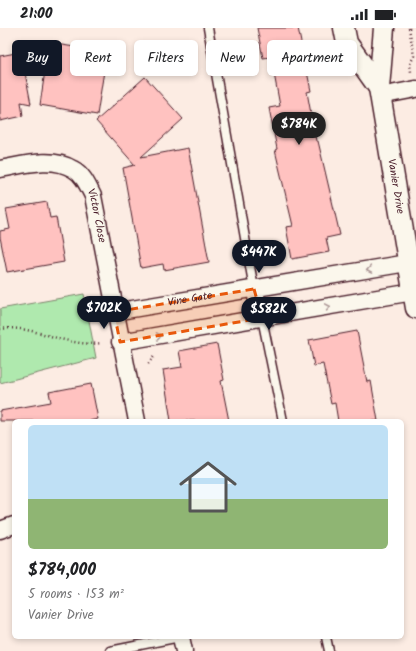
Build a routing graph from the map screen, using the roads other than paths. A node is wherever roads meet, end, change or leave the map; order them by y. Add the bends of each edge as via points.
1 (208, 28) edge
2 (344, 28) edge
3 (384, 28) edge
4 (416, 89) edge
5 (380, 92) junction
6 (0, 169) edge
7 (407, 263) junction
8 (254, 289) junction
9 (415, 300) edge
10 (114, 312) junction
11 (262, 318) junction
12 (120, 342) junction
13 (137, 419) edge
14 (283, 419) edge
15 (12, 526) edge
16 (0, 530) edge
17 (170, 639) edge
18 (181, 639) edge
19 (326, 639) edge
20 (110, 651) edge
21 (184, 651) edge
22 (329, 651) edge

1 - 8 lane
2 - 5 street, Vanier Drive via 347,43
3 - 5 street, Vanier Drive
4 - 5 street
5 - 7 street, Vanier Drive
6 - 10 street, Victor Close via 39,162 59,164 74,169 85,180 93,196
7 -> 8 street, Vine Gate
7 - 9 street, Vanier Drive
8 - 10 street, Vine Gate
8 - 11 street
11 -> 9 street
10 - 12 street, Victor Close
12 -> 11 street
11 - 14 lane
12 - 13 street, Victor Close
15 - 16 street
17 - 20 lane
18 - 21 street
19 - 22 lane

